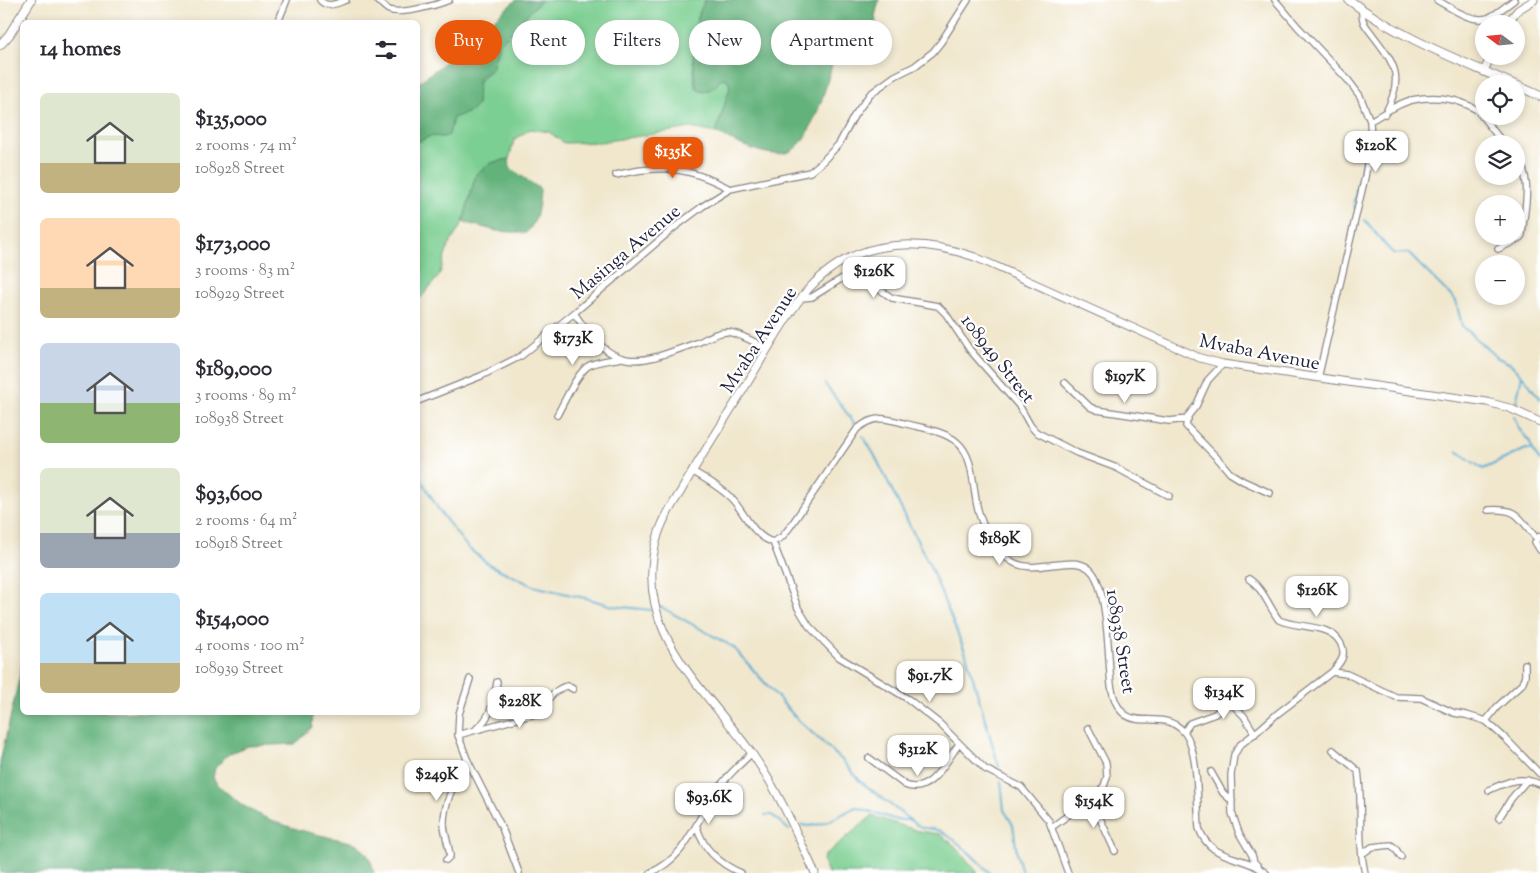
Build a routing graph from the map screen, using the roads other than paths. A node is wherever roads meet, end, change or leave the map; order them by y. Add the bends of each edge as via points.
1 (31, 0) edge
2 (287, 0) edge
3 (320, 0) edge
4 (346, 0) edge
5 (377, 0) edge
6 (449, 0) edge
7 (968, 0) edge
8 (1276, 0) edge
9 (1349, 0) edge
10 (1437, 0) edge
11 (1514, 0) edge
12 (1534, 0) edge
13 (1362, 10) junction
14 (1514, 15) edge
15 (279, 20) edge
16 (0, 45) edge
17 (1487, 65) edge
18 (1484, 71) junction
19 (1494, 75) edge
20 (1525, 89) edge
21 (1540, 96) edge
22 (1385, 114) junction
23 (1370, 121) junction
24 (1497, 135) edge
25 (616, 174) dead end
26 (1525, 176) edge
27 (730, 189) junction
28 (1498, 249) dead end
29 (801, 298) junction
30 (574, 313) junction
31 (767, 350) junction
32 (621, 358) junction
33 (1223, 364) junction
34 (1318, 378) junction
35 (1065, 383) dead end
36 (420, 400) edge
37 (557, 415) dead end
38 (1188, 418) junction
39 (1540, 422) edge
40 (692, 471) junction
41 (1270, 493) dead end
42 (1169, 496) dead end
43 (1488, 510) dead end
44 (1538, 538) edge
45 (773, 542) junction
46 (1540, 550) edge
47 (1248, 579) dead end
48 (1525, 664) dead end
49 (1332, 672) junction
50 (470, 679) dead end
51 (497, 682) dead end
52 (573, 689) dead end
53 (1486, 721) junction
54 (1088, 728) dead end
55 (474, 731) junction
56 (1184, 732) junction
57 (1254, 734) junction
58 (458, 735) junction
59 (959, 744) junction
60 (1333, 750) dead end
61 (752, 753) junction
62 (869, 758) dead end
63 (467, 759) junction
64 (1212, 772) dead end
65 (1540, 774) edge
66 (1527, 780) junction
67 (1540, 784) edge
68 (1489, 790) dead end
69 (1091, 799) junction
70 (1232, 801) junction
71 (1499, 818) dead end
72 (1052, 827) junction
73 (697, 828) junction
74 (1115, 851) dead end
75 (1362, 854) junction
76 (1401, 857) dead end
77 (446, 860) dead end
78 (1260, 868) junction
79 (519, 873) edge
80 (650, 873) edge
81 (741, 873) edge
82 (815, 873) edge
83 (1068, 873) edge
84 (1266, 873) edge
85 (1365, 873) edge

1 - 16 main road
2 - 15 street
3 - 4 street via 332,5
5 - 6 street via 395,12 430,8
7 - 27 street, Masinga Avenue via 941,42 925,60 870,94 839,144 810,172
8 - 23 street via 1348,80 1360,96
9 - 13 main road
10 - 11 street via 1462,14 1481,19
12 - 14 street
13 - 18 main road
13 - 22 street via 1364,25 1396,71
17 - 18 street
18 - 19 main road
20 - 21 main road
22 - 23 street
22 - 24 street via 1412,100 1444,98 1472,106
23 - 34 street via 1371,141 1365,177
25 - 27 street via 678,169 693,172
26 - 28 street via 1522,235
27 - 30 street, Masinga Avenue via 675,227
29 - 31 street, Mvaba Avenue
29 - 33 street, Mvaba Avenue via 832,269 860,254 892,244 935,246 974,257 1177,349
29 - 42 street, 108949 Street via 812,297 844,277 856,276 892,298 938,306 970,350 1020,407 1036,432 1077,453 1117,468
30 - 32 street via 594,341
30 - 36 street, Masinga Avenue via 521,356
31 - 32 street via 728,332 645,359
31 - 40 street, Mvaba Avenue
32 - 37 street via 584,368
33 - 34 street, Mvaba Avenue
33 - 38 street via 1208,380
34 - 39 street, Mvaba Avenue via 1487,402
35 - 38 street via 1096,410 1170,421
38 - 41 street via 1186,426 1230,473
40 - 45 street via 730,498 758,533
40 - 61 street, Mvaba Avenue via 658,536 652,578 655,602 665,636 678,659
43 - 44 street via 1505,509 1516,513
44 - 46 street via 1535,542
45 - 56 street, 108938 Street via 790,527 857,429 868,421 881,418 898,421 951,438 966,456 988,535 1007,558 1023,567 1082,565 1093,573 1102,597 1113,696 1121,711 1135,719 1168,722
45 - 59 street via 798,608 806,622 838,657 908,699
47 - 49 street via 1255,583 1279,620 1325,630 1339,640 1343,656
48 - 53 street via 1522,684
49 - 53 street via 1347,674 1396,697 1420,698 1454,713
49 - 57 street
50 - 58 street via 459,714
51 - 55 street via 490,712
52 - 55 street via 568,686 557,690 535,714
53 - 65 street
54 - 69 street via 1107,770 1104,786
55 - 58 street
56 - 57 street via 1190,724 1215,714 1223,705 1232,702
56 - 78 street via 1193,759 1199,828 1203,838 1216,852
57 - 70 street via 1234,755
58 - 63 street
59 - 62 street via 937,774 920,788 905,785
59 - 72 street via 985,769 1021,787
60 - 75 street via 1358,770
61 - 73 street via 721,785
61 - 82 street, Mvaba Avenue via 782,802
63 - 77 street via 446,807 444,825 450,856
63 - 79 street via 502,828
64 - 70 street via 1223,793
66 - 67 street
66 - 68 street via 1509,781
66 - 71 street
69 - 72 street
69 - 74 street
70 - 78 street via 1235,825
72 - 83 street
73 - 80 street via 671,861
73 - 81 street via 699,837 717,859
75 - 76 street via 1372,846 1391,845
75 - 85 street
78 - 84 street

